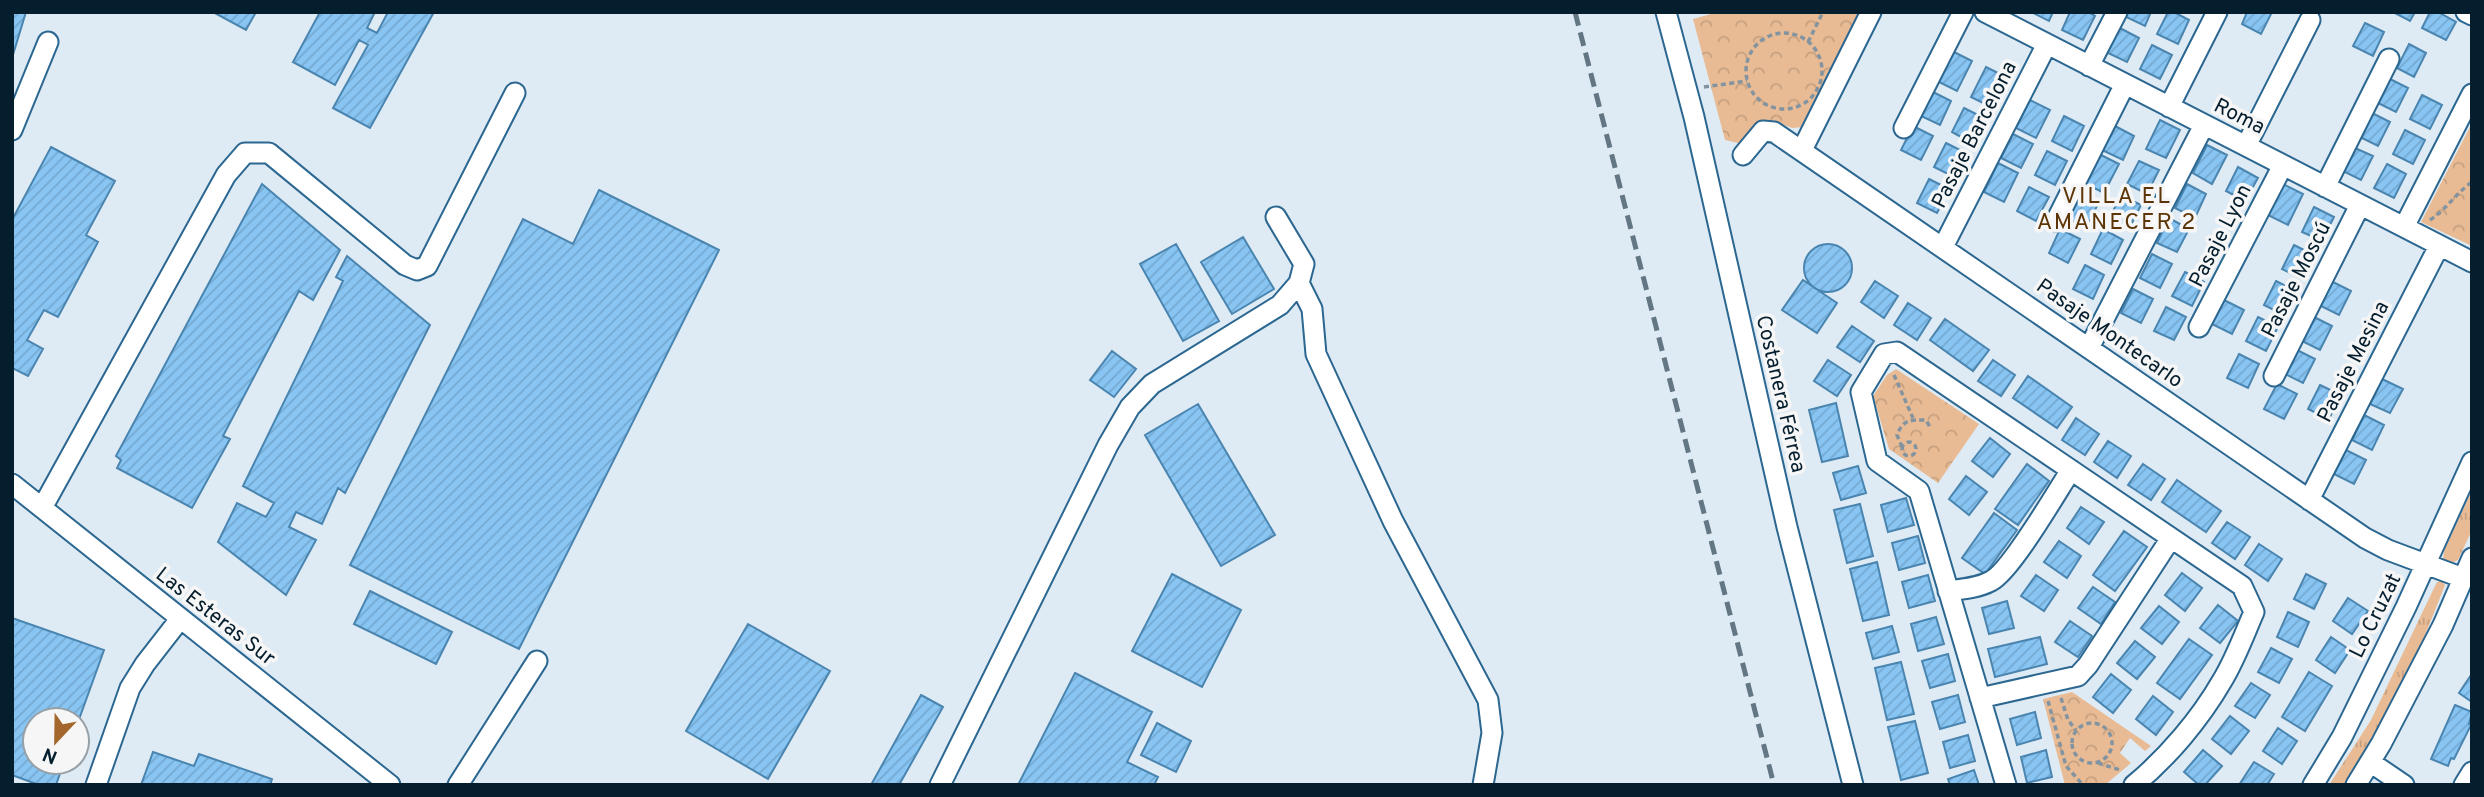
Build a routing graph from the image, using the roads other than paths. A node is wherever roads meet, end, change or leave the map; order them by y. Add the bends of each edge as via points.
1 (1666, 12) edge
2 (1871, 12) edge
3 (1963, 12) edge
4 (1985, 12) edge
5 (2117, 12) edge
6 (2217, 12) edge
7 (2466, 12) edge
8 (2472, 15) edge
9 (2015, 19) edge
10 (2310, 20) dead end
11 (48, 42) dead end
12 (2047, 44) junction
13 (2389, 59) dead end
14 (2089, 66) junction
15 (2125, 84) junction
16 (515, 93) dead end
17 (2472, 94) edge
18 (2169, 107) junction
19 (2204, 125) junction
20 (1904, 128) dead end
21 (12, 130) edge
22 (2246, 146) junction
23 (1802, 150) junction
24 (1743, 155) dead end
25 (2283, 165) junction
26 (2325, 187) junction
27 (2360, 205) junction
28 (1276, 217) dead end
29 (2056, 221) dead end
30 (2404, 228) junction
31 (2440, 246) junction
32 (1943, 247) junction
33 (2472, 262) edge
34 (1299, 283) junction
35 (2199, 327) dead end
36 (2089, 348) junction
37 (2274, 376) dead end
38 (2472, 462) edge
39 (2071, 470) junction
40 (12, 484) edge
41 (2309, 499) junction
42 (42, 508) junction
43 (2171, 538) junction
44 (2472, 558) edge
45 (2427, 563) junction
46 (2463, 578) junction
47 (1948, 592) junction
48 (180, 619) junction
49 (537, 662) dead end
50 (1980, 698) junction
51 (2370, 762) junction
52 (2472, 772) edge
53 (2148, 781) edge
54 (96, 785) edge
55 (390, 785) edge
56 (458, 785) edge
57 (940, 785) edge
58 (1483, 785) edge
59 (1853, 785) edge
60 (2006, 785) edge
61 (2313, 785) edge
62 (2356, 785) edge
63 (2404, 785) edge
64 (2463, 785) edge

1 - 59 street, Costanera Férrea
2 - 23 street
3 - 20 street
4 - 9 street, Roma
5 - 14 street
6 - 18 street
7 - 8 street
9 - 12 street, Roma
10 - 22 street
11 - 21 street
12 - 14 street, Roma
12 - 32 street, Pasaje Barcelona
13 - 26 street
14 - 15 street, Roma
15 - 18 street, Roma
15 - 29 street
16 - 42 street via 428,266 416,270 269,153 245,153 226,175
17 - 30 street
18 - 19 street, Roma
19 - 22 street, Roma
19 - 36 street
22 - 25 street, Roma
23 - 24 street, Pasaje Montecarlo via 1774,132 1763,131
23 - 32 street, Pasaje Montecarlo
25 - 26 street, Roma
25 - 35 street, Pasaje Lyon
26 - 27 street, Roma
27 - 30 street, Roma
27 - 37 street, Pasaje Moscú
28 - 34 street via 1304,264
30 - 31 street, Roma
31 - 33 street, Roma
31 - 41 street, Pasaje Mesina
32 - 36 street, Pasaje Montecarlo
34 - 57 street via 1280,305 1152,384 1130,407
34 - 58 street via 1312,309 1316,354 1393,521 1488,700 1492,733
36 - 41 street, Pasaje Montecarlo
38 - 45 street, Lo Cruzat
39 - 43 street
39 - 47 street via 2007,567 1993,580
39 - 47 street via 1897,352 1884,354 1861,392 1877,461 1919,491
40 - 42 street, Las Esteras Sur
41 - 45 street, Pasaje Montecarlo via 2377,546
42 - 48 street, Las Esteras Sur
43 - 50 street via 2078,676
43 - 53 street via 2242,586 2255,612 2223,681
44 - 46 street
45 - 46 street, Pasaje Montecarlo
45 - 61 street, Lo Cruzat via 2342,737
46 - 51 street
47 - 50 street
48 - 54 street via 130,688
48 - 55 street, Las Esteras Sur
49 - 56 street
50 - 60 street
51 - 62 street
51 - 63 street
52 - 64 street

